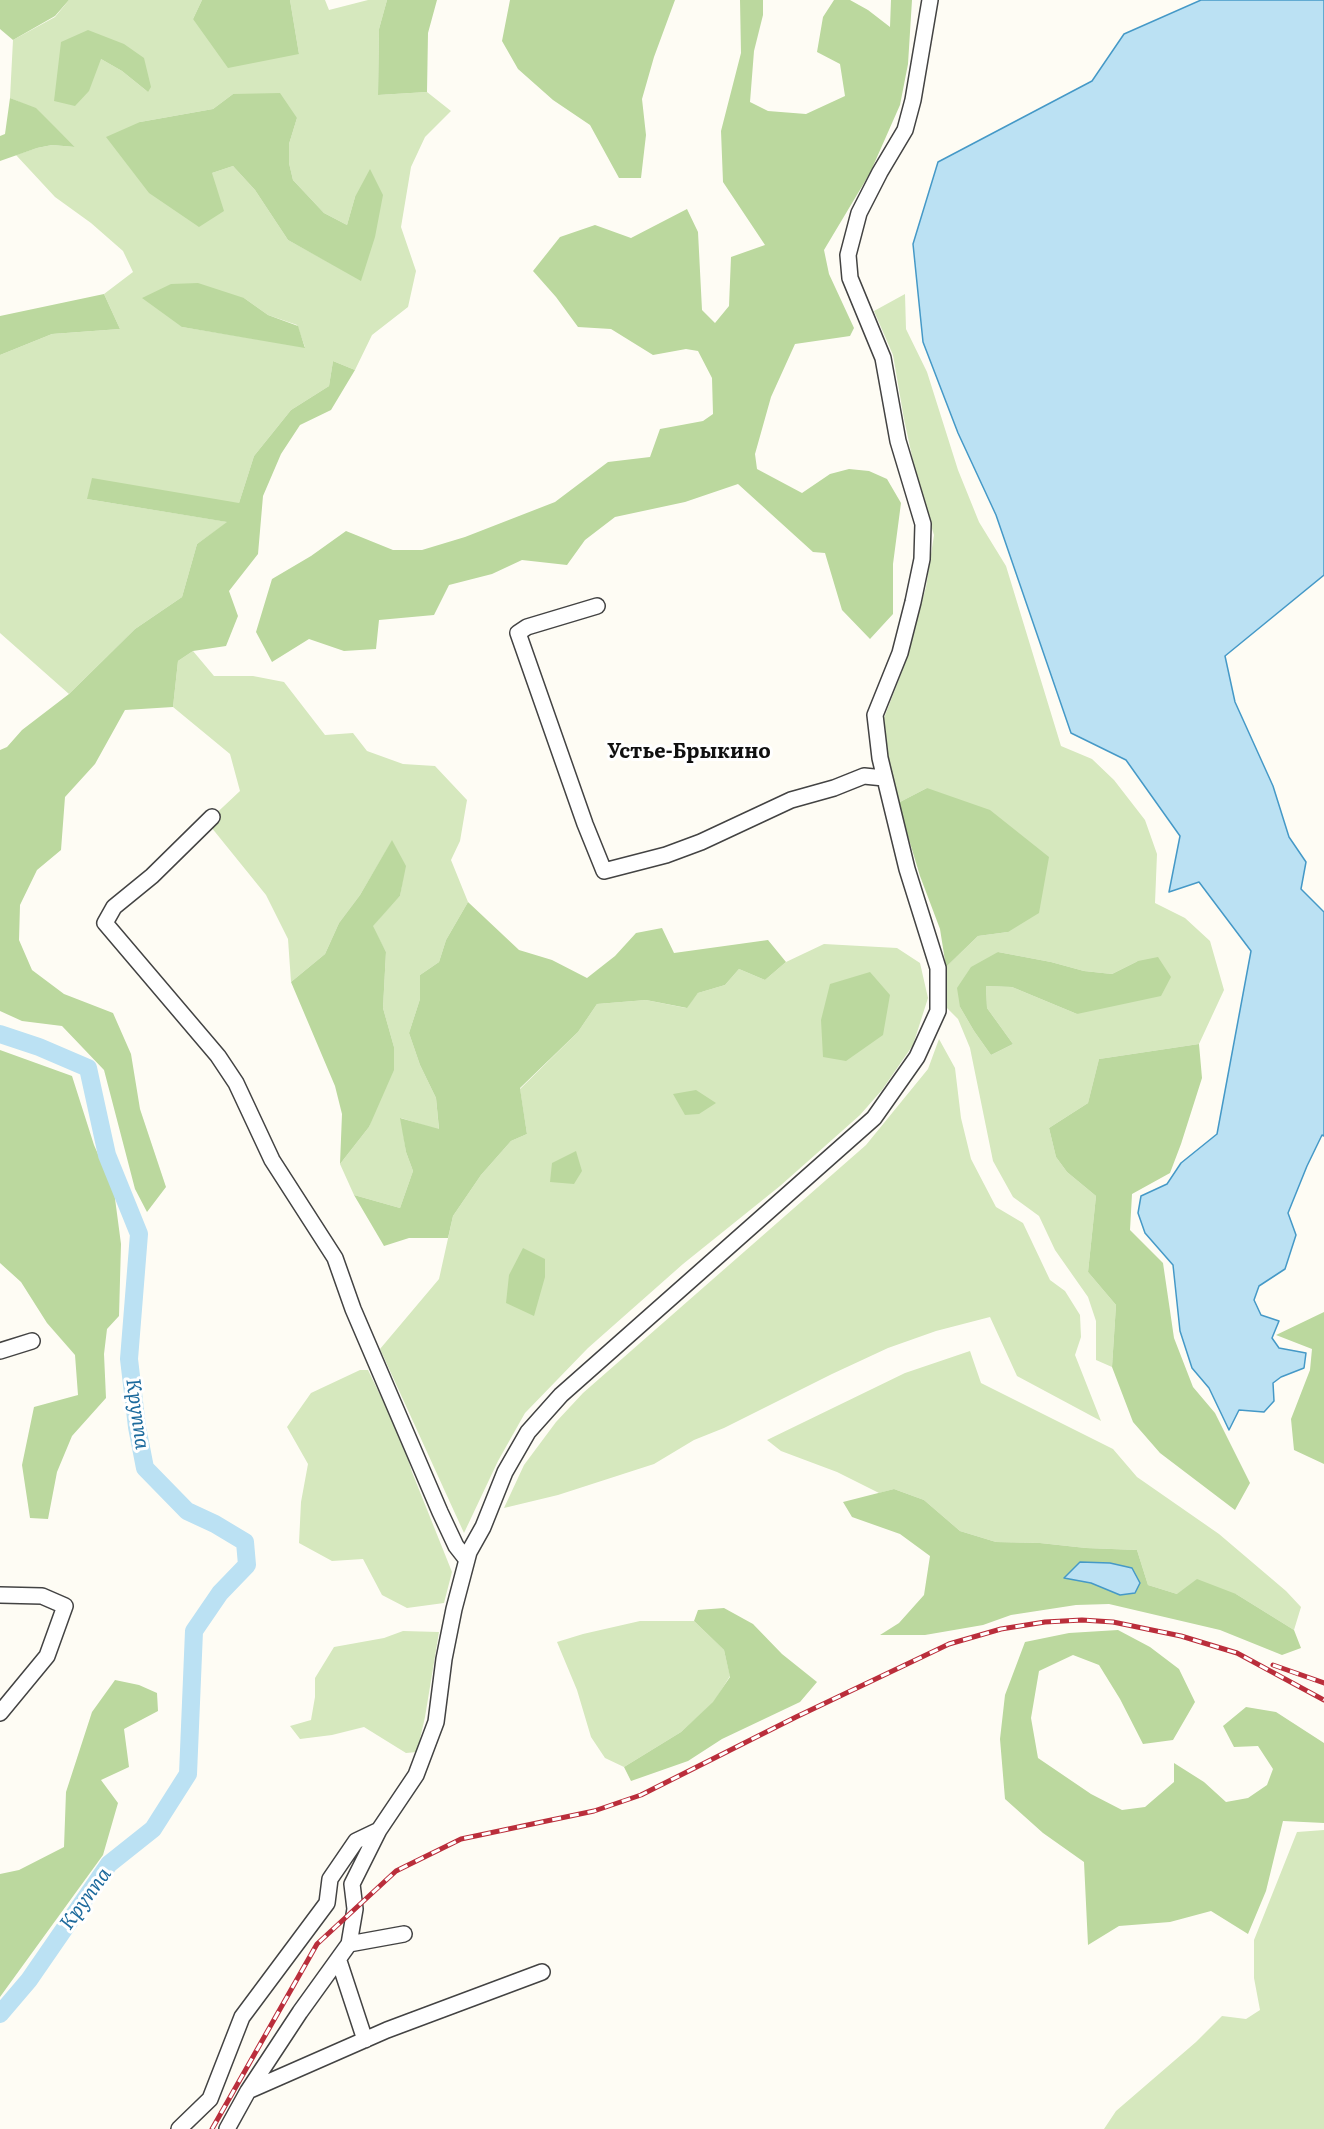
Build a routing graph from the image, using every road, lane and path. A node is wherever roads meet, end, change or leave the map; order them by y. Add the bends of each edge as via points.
1 (930, 0) edge
2 (597, 606) dead end
3 (884, 778) junction
4 (212, 817) dead end
5 (32, 1341) dead end
6 (0, 1351) edge
7 (467, 1560) junction
8 (0, 1595) edge
9 (0, 1713) edge
10 (379, 1830) junction
11 (404, 1934) dead end
12 (349, 1944) junction
13 (339, 1961) junction
14 (542, 1972) dead end
15 (365, 2040) junction
16 (248, 2091) junction
17 (179, 2129) edge
18 (227, 2129) edge

1 - 3 street via 905,130 859,213 848,255 850,278 883,358 898,441 923,524 922,559 900,653 875,714
2 - 3 street via 518,633 604,871 666,855 791,800 864,776
3 - 7 street via 906,869 938,968 938,1011 917,1057 874,1118 561,1395 528,1432 505,1472
4 - 7 street via 114,907 105,923 218,1056 236,1083 273,1160 335,1258 444,1520
5 - 6 street
7 - 10 street via 450,1629 436,1722 416,1775
8 - 9 street via 42,1596 65,1606 47,1656
10 - 12 street via 352,1884 355,1909
10 - 17 street via 356,1841 330,1879 327,1903 242,2017 210,2099
11 - 12 street
12 - 13 street
13 - 15 street
13 - 16 street
14 - 15 street
15 - 16 street
16 - 18 street

